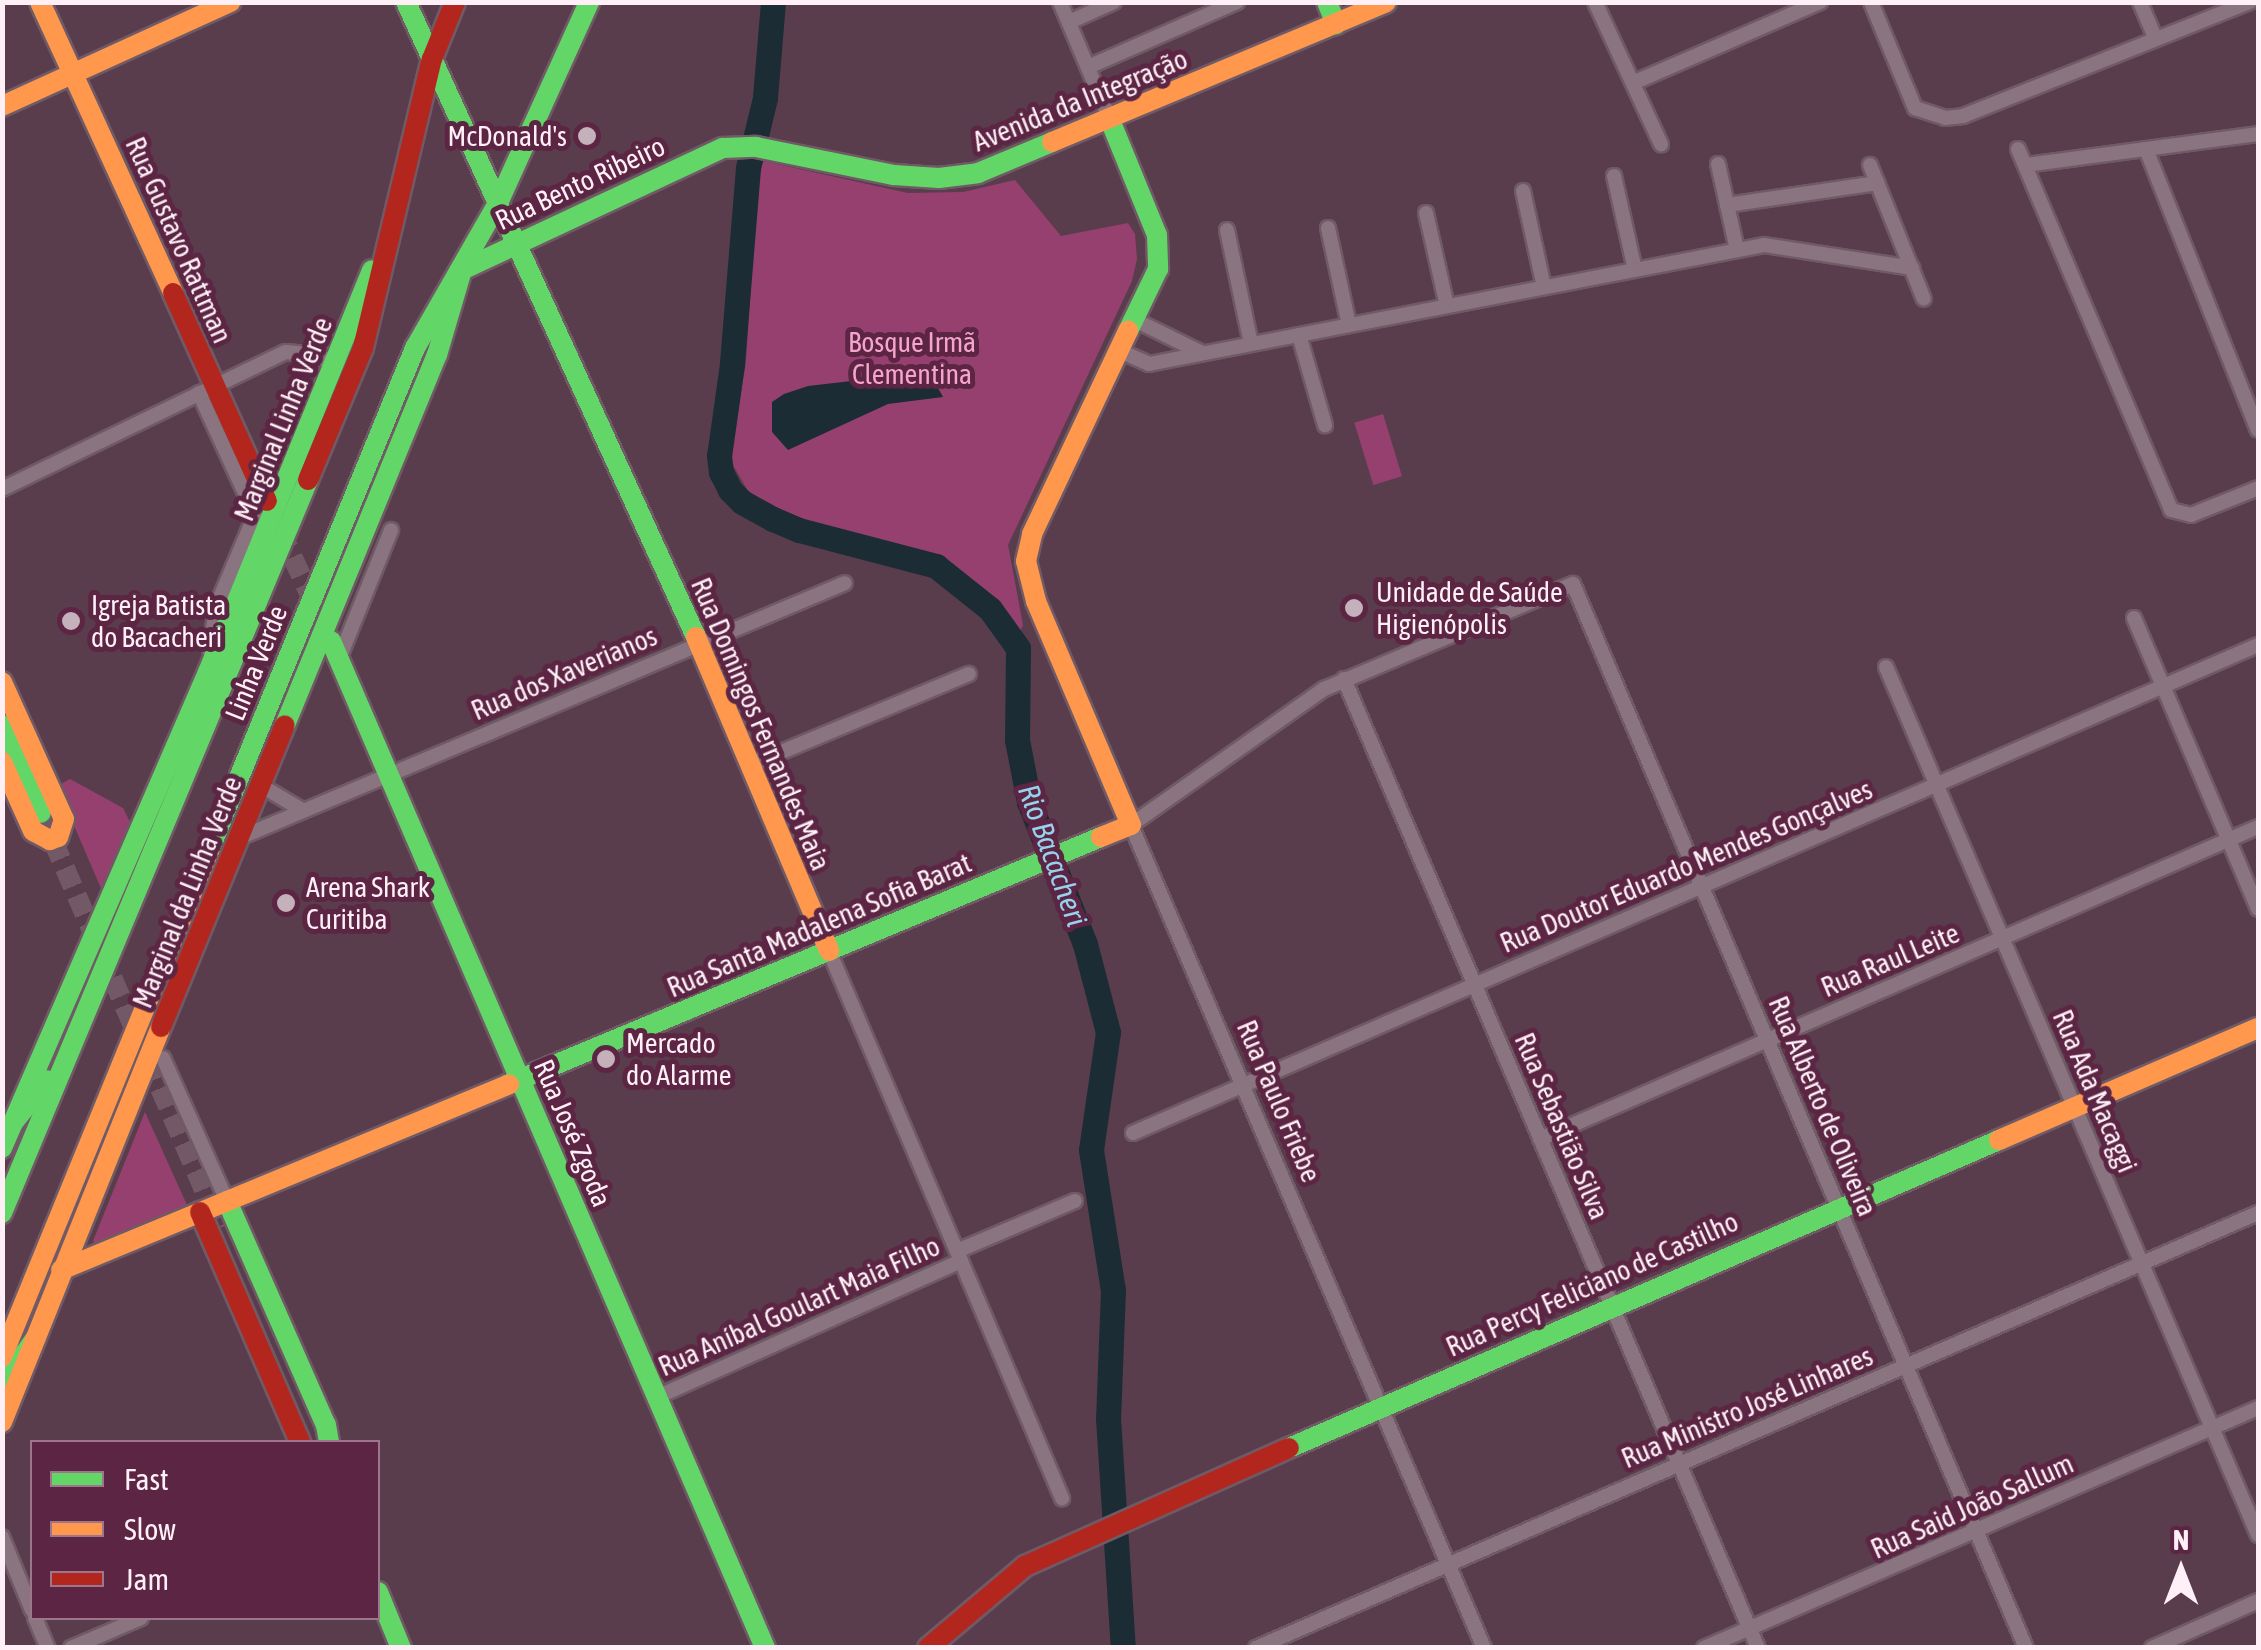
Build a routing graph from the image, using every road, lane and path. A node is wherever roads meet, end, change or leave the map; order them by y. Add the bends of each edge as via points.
1 (40, 2) edge
2 (230, 2) edge
3 (406, 2) edge
4 (455, 2) edge
5 (589, 2) edge
6 (1060, 2) edge
7 (1114, 2) edge
8 (1238, 2) edge
9 (1327, 2) edge
10 (1386, 2) edge
11 (1595, 2) edge
12 (1820, 2) edge
13 (1871, 2) edge
14 (2140, 2) edge
15 (2250, 2) edge
16 (1069, 22) junction
17 (1336, 24) junction
18 (2155, 38) junction
19 (432, 59) junction
20 (1088, 67) junction
21 (73, 74) junction
22 (1635, 82) junction
23 (2, 106) edge
24 (1110, 120) junction
25 (2258, 134) edge
26 (1661, 144) dead end
27 (722, 148) joint
28 (2018, 148) dead end
29 (2146, 149) junction
30 (1718, 164) dead end
31 (1870, 165) dead end
32 (2026, 166) junction
33 (1614, 176) dead end
34 (1878, 183) junction
35 (404, 186) junction
36 (1523, 191) dead end
37 (498, 203) junction
38 (1727, 206) junction
39 (1426, 212) dead end
40 (1328, 228) dead end
41 (1227, 230) dead end
42 (516, 243) junction
43 (1738, 250) junction
44 (1912, 268) junction
45 (462, 270) junction
46 (1635, 270) junction
47 (1544, 288) junction
48 (1924, 300) dead end
49 (1447, 306) junction
50 (1135, 320) junction
51 (1349, 325) junction
52 (1299, 335) junction
53 (1251, 344) junction
54 (1120, 350) junction
55 (1203, 353) junction
56 (334, 368) junction
57 (207, 389) junction
58 (1325, 424) dead end
59 (2258, 430) edge
60 (2258, 488) edge
61 (2, 490) edge
62 (267, 501) dead end
63 (391, 530) dead end
64 (845, 584) dead end
65 (1573, 584) joint
66 (2134, 618) dead end
67 (699, 644) junction
68 (2258, 645) edge
69 (335, 649) joint
70 (1886, 667) dead end
71 (208, 672) junction
72 (969, 674) dead end
73 (1344, 679) junction
74 (2, 682) edge
75 (2163, 686) junction
76 (2, 725) edge
77 (2, 762) edge
78 (750, 765) junction
79 (388, 774) junction
80 (1936, 785) junction
81 (260, 786) junction
82 (302, 810) junction
83 (40, 813) tunnel mouth
84 (1130, 826) junction
85 (2258, 827) edge
86 (240, 838) junction
87 (2229, 840) junction
88 (1702, 887) junction
89 (2258, 909) edge
90 (2002, 938) junction
91 (829, 951) junction
92 (1474, 985) junction
93 (2258, 1018) edge
94 (2258, 1028) edge
95 (1768, 1040) junction
96 (66, 1057) junction
97 (164, 1058) dead end
98 (520, 1079) junction
99 (1243, 1086) junction
100 (2074, 1104) junction
101 (12, 1124) junction
102 (1133, 1134) dead end
103 (1540, 1139) junction
104 (2, 1148) edge
105 (227, 1201) junction
106 (1075, 1201) dead end
107 (1839, 1207) junction
108 (200, 1212) junction
109 (2, 1213) edge
110 (2258, 1213) edge
111 (220, 1228) tunnel mouth
112 (959, 1256) junction
113 (2142, 1264) junction
114 (61, 1270) junction
115 (1612, 1306) junction
116 (35, 1339) junction
117 (2, 1357) edge
118 (1906, 1366) junction
119 (2, 1384) edge
120 (657, 1398) junction
121 (1381, 1406) junction
122 (2258, 1408) edge
123 (2, 1422) edge
124 (2212, 1428) junction
125 (299, 1440) edge
126 (313, 1440) edge
127 (329, 1440) edge
128 (1680, 1464) junction
129 (1062, 1498) dead end
130 (1976, 1531) junction
131 (2258, 1535) edge
132 (2, 1537) edge
133 (1448, 1564) junction
134 (380, 1597) edge
135 (2258, 1601) edge
136 (30, 1605) edge
137 (37, 1620) edge
138 (136, 1620) edge
139 (1750, 1630) junction
140 (48, 1648) edge
141 (70, 1648) edge
142 (401, 1648) edge
143 (765, 1648) edge
144 (928, 1648) edge
145 (1256, 1648) edge
146 (1484, 1648) edge
147 (1704, 1648) edge
148 (1758, 1648) edge
149 (2026, 1648) edge
150 (2152, 1648) edge

1 - 21 main road, Rua Gustavo Rattman
2 - 21 main road
3 - 19 main road, Rua Domingos Fernandes Maia
4 - 19 main road, Linha Verde
5 - 37 main road, Linha Verde
6 - 16 street
7 - 16 street
8 - 20 street
9 - 17 main road
10 - 17 main road, Avenida da Integração
11 - 22 street
12 - 22 street
13 - 18 street via 1915,108 1937,118 1963,116
14 - 18 street
15 - 18 street
16 - 20 street
17 - 24 main road, Avenida da Integração
19 - 35 main road, Linha Verde
19 - 37 main road, Rua Domingos Fernandes Maia
20 - 24 street
21 - 23 main road
21 - 57 main road, Rua Gustavo Rattman
22 - 26 street
24 - 27 main road, Avenida da Integração via 997,167 939,178 767,149
24 - 50 main road via 1160,245 1158,269
25 - 29 street
27 - 42 main road, Rua Bento Ribeiro
28 - 32 street
29 - 32 street
29 - 59 street
30 - 38 street
31 - 34 street
32 - 60 street via 2171,510 2190,515
33 - 46 street
34 - 38 street
34 - 44 street
35 - 56 main road, Marginal Linha Verde
35 - 96 main road, Linha Verde via 359,358
36 - 47 street
37 - 42 main road, Rua Domingos Fernandes Maia
37 - 45 main road, Linha Verde
38 - 43 street
39 - 49 street
40 - 51 street
41 - 53 street
42 - 45 main road, Rua Bento Ribeiro
42 - 67 main road, Rua Domingos Fernandes Maia
43 - 44 street via 1764,245
43 - 46 street
44 - 48 street
45 - 81 main road, Marginal da Linha Verde via 438,355
45 - 117 main road, Linha Verde via 415,348
46 - 47 street
47 - 49 street
49 - 51 street
50 - 54 main road
50 - 55 street
51 - 52 street
52 - 53 street
52 - 58 street
53 - 55 street
54 - 55 street via 1149,364
54 - 84 main road, Rua Paulo Friebe via 1032,534 1027,574
56 - 57 street via 320,355 297,350
56 - 71 main road, Marginal Linha Verde
57 - 61 street
57 - 62 main road, Rua Gustavo Rattman
57 - 71 street via 255,515 216,607
63 - 69 street
64 - 67 street, Rua dos Xaverianos
65 - 73 street, Rua Santa Madalena Sofia Barat
65 - 88 street, Rua Alberto de Oliveira
66 - 75 street
67 - 78 main road, Rua Domingos Fernandes Maia
67 - 79 street, Rua dos Xaverianos
68 - 75 street, Rua Doutor Eduardo Mendes Gonçalves
69 - 79 main road, Rua José Zgoda
70 - 80 street, Rua Ada Macaggi
71 - 101 main road
72 - 78 street
73 - 84 street, Rua Santa Madalena Sofia Barat
73 - 92 street, Rua Sebastião Silva
74 - 77 main road via 64,819 58,836 40,838 33,831
75 - 80 street, Rua Doutor Eduardo Mendes Gonçalves
75 - 87 street
76 - 83 main road
78 - 91 main road, Rua Domingos Fernandes Maia
79 - 82 street, Rua dos Xaverianos
79 - 98 main road, Rua José Zgoda
80 - 88 street, Rua Doutor Eduardo Mendes Gonçalves
80 - 90 street, Rua Ada Macaggi
81 - 82 street
81 - 86 main road, Marginal da Linha Verde
82 - 86 street, Rua dos Xaverianos
84 - 91 main road, Rua Santa Madalena Sofia Barat
84 - 99 street, Rua Paulo Friebe
85 - 87 street, Rua Raul Leite
86 - 114 main road, Marginal da Linha Verde
87 - 89 street
87 - 90 street, Rua Raul Leite
88 - 92 street, Rua Doutor Eduardo Mendes Gonçalves
88 - 95 street, Rua Alberto de Oliveira
90 - 95 street, Rua Raul Leite
90 - 100 street, Rua Ada Macaggi
91 - 98 main road, Rua Santa Madalena Sofia Barat
91 - 112 street, Rua Domingos Fernandes Maia
92 - 99 street, Rua Doutor Eduardo Mendes Gonçalves
92 - 103 street, Rua Sebastião Silva
93 - 100 main road, Rua Percy Feliciano de Castilho via 2118,1077
94 - 100 main road, Rua Percy Feliciano de Castilho
95 - 103 street, Rua Raul Leite
95 - 107 street, Rua Alberto de Oliveira
96 - 101 main road
96 - 109 main road, Linha Verde
97 - 105 street
98 - 105 main road, Rua Santa Madalena Sofia Barat
98 - 120 main road, Rua José Zgoda
99 - 102 street, Rua Doutor Eduardo Mendes Gonçalves
99 - 121 street, Rua Paulo Friebe
100 - 107 main road, Rua Percy Feliciano de Castilho
100 - 113 street, Rua Ada Macaggi
101 - 104 main road
103 - 115 street, Rua Sebastião Silva
105 - 108 main road, Rua Santa Madalena Sofia Barat
105 - 127 main road
106 - 112 street, Rua Aníbal Goulart Maia Filho
107 - 115 main road, Rua Percy Feliciano de Castilho
107 - 118 street, Rua Alberto de Oliveira
108 - 114 main road, Rua Santa Madalena Sofia Barat
108 - 125 main road
110 - 113 street, Rua Ministro José Linhares
111 - 126 main road
112 - 120 street, Rua Aníbal Goulart Maia Filho
112 - 129 street, Rua Domingos Fernandes Maia
113 - 118 street, Rua Ministro José Linhares
113 - 124 street, Rua Ada Macaggi
114 - 116 main road, Marginal da Linha Verde
115 - 121 main road, Rua Percy Feliciano de Castilho
115 - 128 street, Rua Sebastião Silva
116 - 119 main road
116 - 123 main road, Marginal da Linha Verde
118 - 128 street, Rua Ministro José Linhares
118 - 130 street, Rua Alberto de Oliveira
120 - 143 main road, Rua José Zgoda
121 - 133 street, Rua Paulo Friebe
121 - 144 main road, Rua Percy Feliciano de Castilho via 1088,1535 1010,1577
122 - 124 street, Rua Said João Sallum
124 - 130 street, Rua Said João Sallum
124 - 131 street, Rua Ada Macaggi
128 - 133 street, Rua Ministro José Linhares
128 - 139 street, Rua Sebastião Silva
130 - 139 street, Rua Said João Sallum
130 - 149 street, Rua Alberto de Oliveira
132 - 136 street
133 - 145 street, Rua Ministro José Linhares
133 - 146 street, Rua Paulo Friebe
134 - 142 main road
135 - 150 street
137 - 140 street
138 - 141 street
139 - 147 street, Rua Said João Sallum
139 - 148 street, Rua Sebastião Silva

